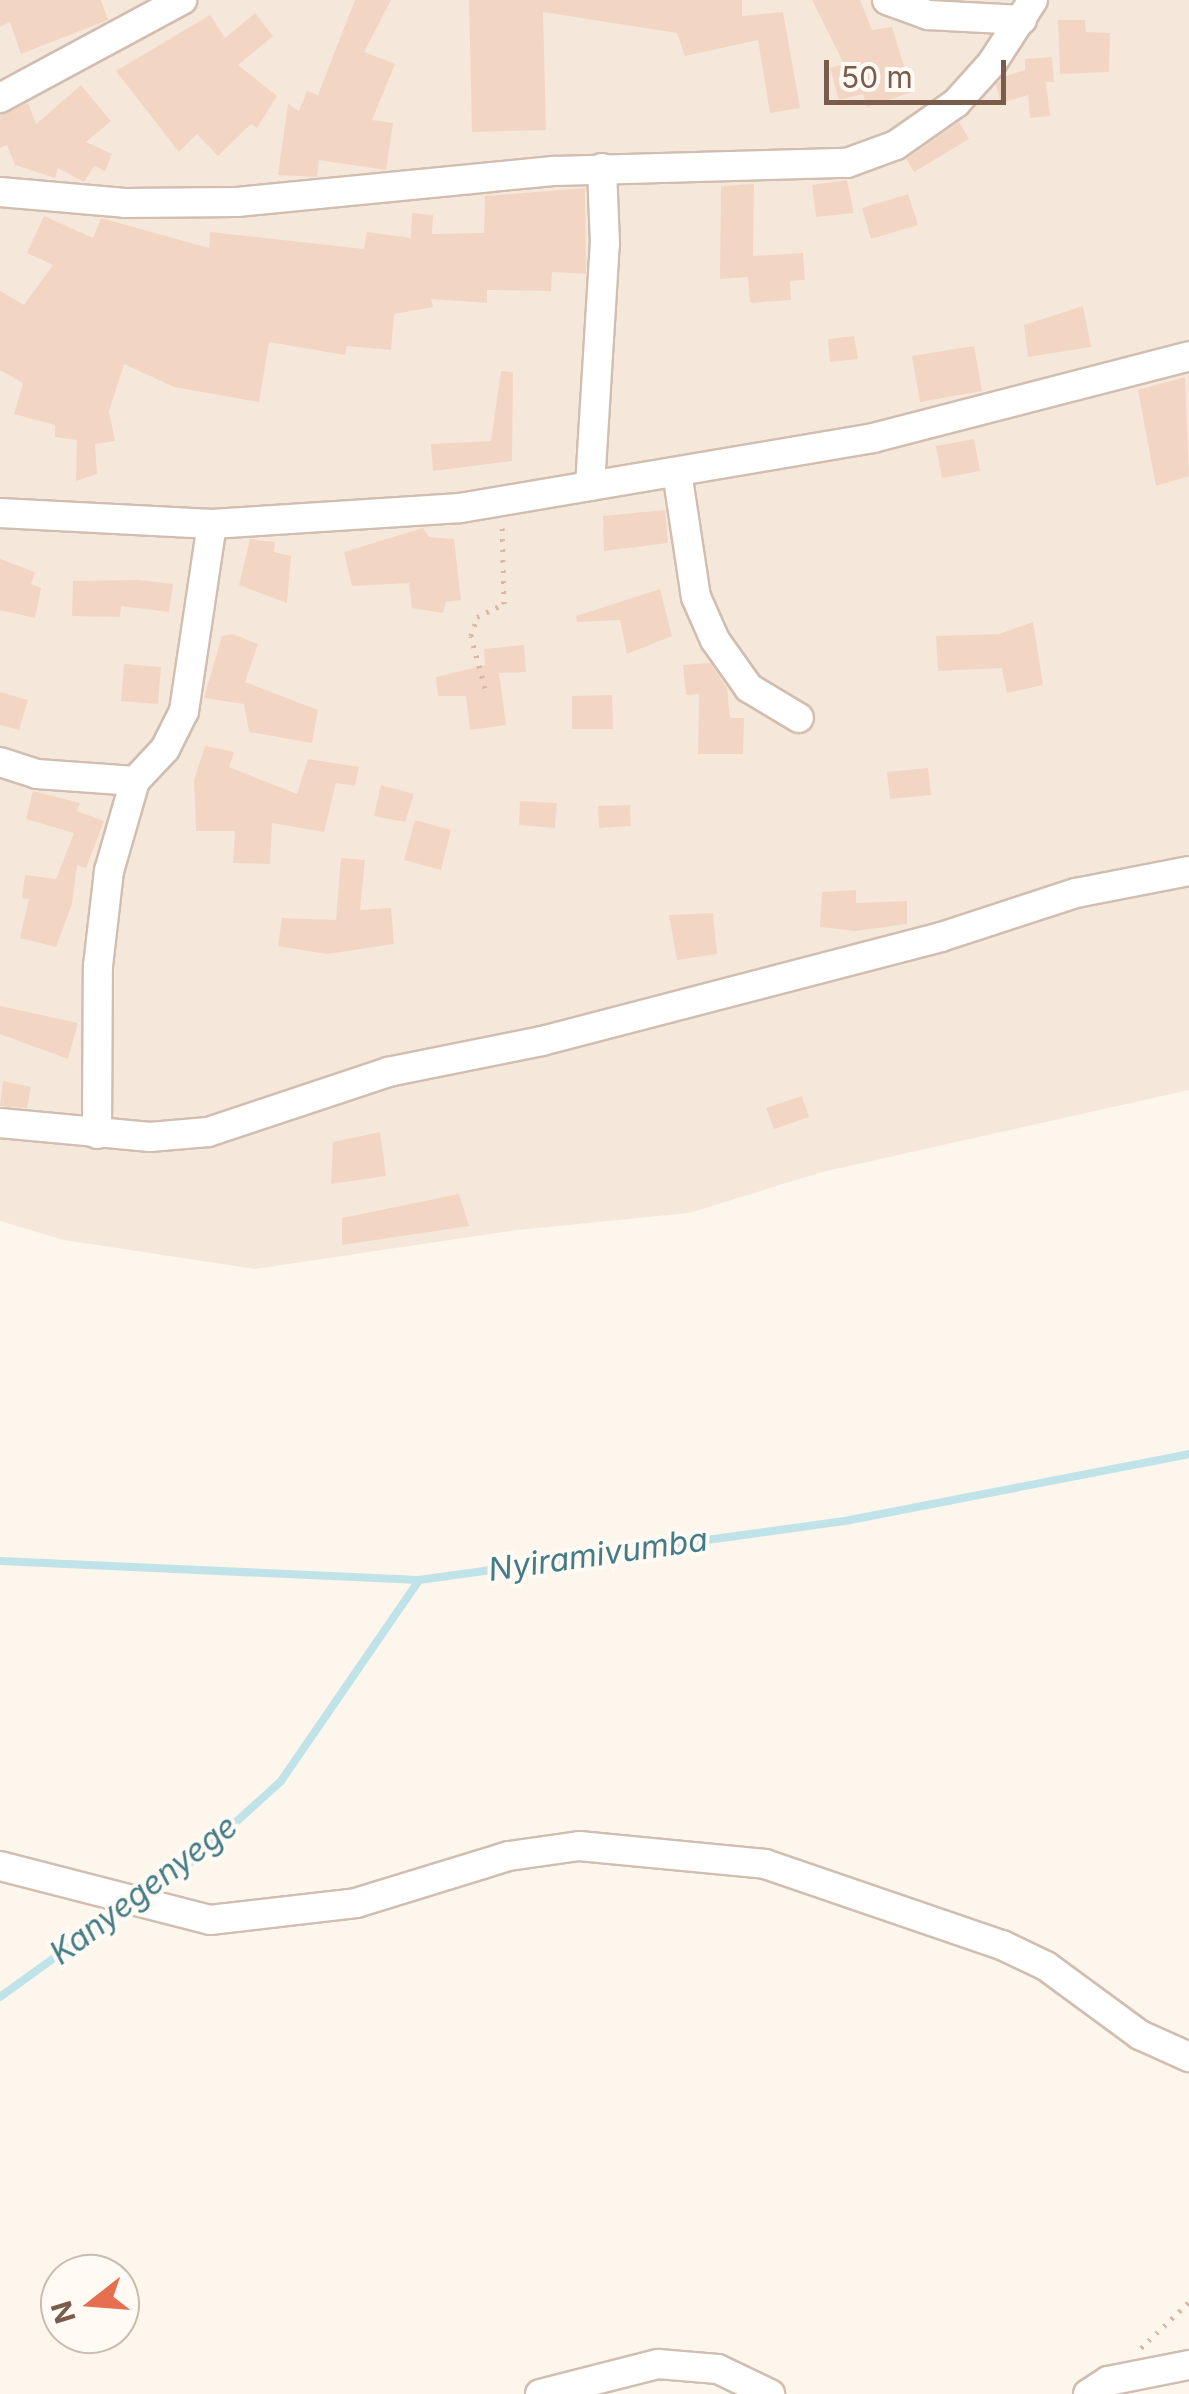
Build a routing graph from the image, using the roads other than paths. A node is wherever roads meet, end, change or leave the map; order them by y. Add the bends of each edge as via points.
1 (182, 0) edge
2 (887, 0) edge
3 (1027, 10) edge
4 (0, 98) edge
5 (602, 168) junction
6 (0, 192) edge
7 (1189, 356) edge
8 (677, 472) junction
9 (590, 486) junction
10 (0, 512) edge
11 (212, 524) junction
12 (799, 718) dead end
13 (0, 762) edge
14 (136, 780) junction
15 (1189, 871) edge
16 (0, 1122) edge
17 (97, 1134) junction
18 (0, 1866) edge
19 (1189, 2058) edge
20 (1189, 2365) edge
21 (1098, 2387) edge
22 (540, 2394) edge
23 (770, 2394) edge

1 - 4 street
2 - 3 street via 928,14
3 - 5 street via 956,103 896,145 847,162
5 - 6 street via 237,202 125,203
5 - 9 street via 605,244
7 - 8 street via 873,438
8 - 9 street
8 - 12 street via 696,596 715,640 749,688
9 - 11 street via 392,515
10 - 11 street
11 - 14 street via 184,711 166,748
13 - 14 street via 38,774
14 - 17 street via 118,828 98,966
15 - 17 street via 1076,894 940,938 542,1041 388,1072 208,1132
16 - 17 street
18 - 19 street via 210,1920 356,1903 509,1856 580,1846 765,1864 1046,1966 1140,2035
20 - 21 street
22 - 23 street via 658,2364 718,2370

